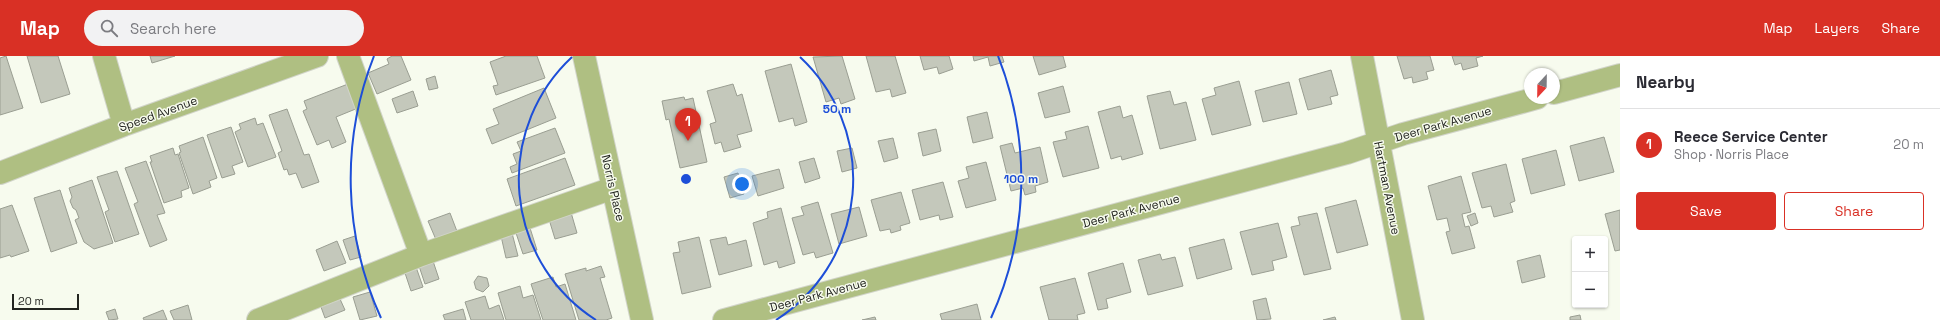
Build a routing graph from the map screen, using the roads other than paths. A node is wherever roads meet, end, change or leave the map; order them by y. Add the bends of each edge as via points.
1 (104, 56) edge
2 (317, 56) edge
3 (348, 56) edge
4 (584, 56) edge
5 (1362, 56) edge
6 (1620, 75) edge
7 (1560, 91) edge
8 (1524, 101) edge
9 (124, 125) junction
10 (1378, 143) junction
11 (0, 172) edge
12 (613, 188) junction
13 (421, 255) junction
14 (258, 320) edge
15 (642, 320) edge
16 (724, 320) edge
17 (1413, 320) edge

1 - 9 street
2 - 9 street, Speed Avenue
3 - 13 street
4 - 12 street, Norris Place
5 - 10 street, Hartman Avenue
6 - 7 street
8 - 10 street, Deer Park Avenue
9 - 11 street, Speed Avenue
10 - 16 street, Deer Park Avenue
10 - 17 street, Hartman Avenue
12 - 13 street
12 - 15 street, Norris Place
13 - 14 street

